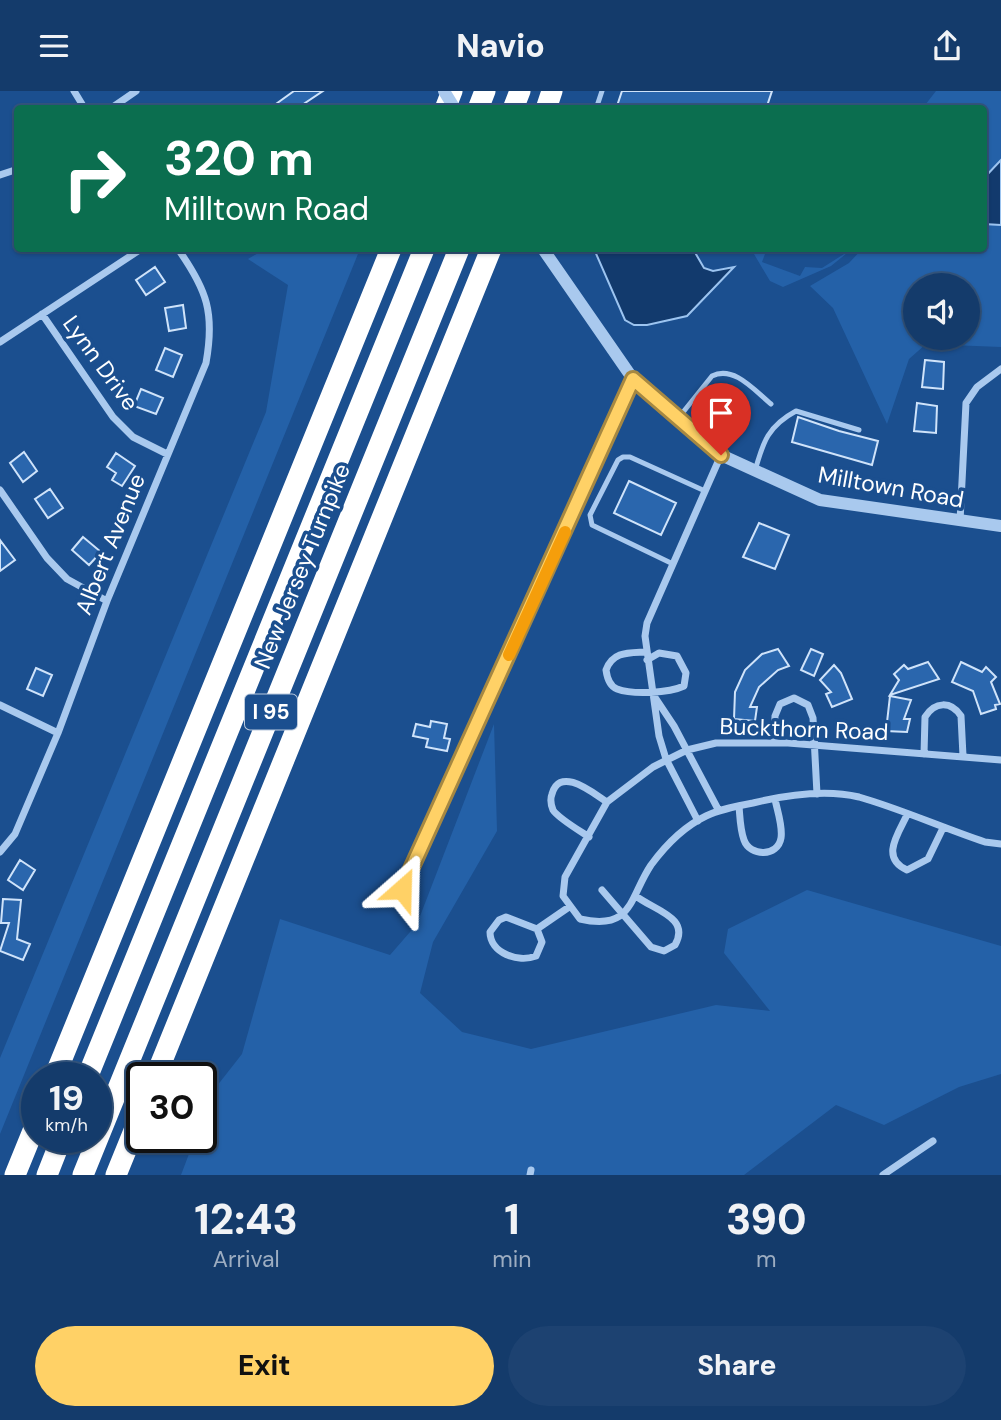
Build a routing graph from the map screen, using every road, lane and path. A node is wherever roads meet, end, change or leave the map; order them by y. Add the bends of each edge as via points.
1 (136, 91) edge
2 (116, 105) edge
3 (136, 252) edge
4 (180, 252) edge
5 (390, 252) edge
6 (423, 252) edge
7 (457, 252) edge
8 (490, 252) edge
9 (545, 252) edge
10 (42, 314) junction
11 (0, 342) edge
12 (1001, 369) edge
13 (633, 379) junction
14 (771, 404) dead end
15 (678, 419) junction
16 (859, 430) dead end
17 (167, 454) junction
18 (721, 455) junction
19 (755, 471) junction
20 (0, 490) edge
21 (705, 491) junction
22 (960, 521) junction
23 (1001, 526) edge
24 (673, 564) junction
25 (107, 601) junction
26 (647, 656) junction
27 (651, 692) junction
28 (0, 705) edge
29 (58, 733) junction
30 (774, 743) junction
31 (814, 745) junction
32 (687, 750) junction
33 (924, 754) junction
34 (963, 757) junction
35 (666, 759) junction
36 (1001, 759) edge
37 (817, 794) junction
38 (775, 799) junction
39 (607, 803) junction
40 (739, 806) junction
41 (719, 811) junction
42 (907, 815) junction
43 (698, 821) junction
44 (943, 828) junction
45 (589, 837) junction
46 (1001, 844) edge
47 (0, 852) edge
48 (402, 889) dead end
49 (602, 890) dead end
50 (636, 896) junction
51 (569, 907) junction
52 (623, 914) junction
53 (537, 929) junction
54 (61, 1062) edge
55 (94, 1062) edge
56 (161, 1062) edge
57 (933, 1141) dead end
58 (126, 1150) edge
59 (24, 1153) edge
60 (56, 1153) edge
61 (15, 1175) edge
62 (47, 1175) edge
63 (83, 1175) edge
64 (116, 1175) edge
65 (883, 1175) edge

1 - 2 street
3 - 10 street
4 - 17 street, Albert Avenue via 205,292 211,337 206,363
5 - 54 highway, New Jersey Turnpike / I 95
6 - 55 highway, New Jersey Turnpike / I 95
7 - 63 highway, New Jersey Turnpike / I 95
8 - 56 highway, I 95
9 - 13 street, Milltown Road
10 - 11 street
10 - 17 street, Lynn Drive via 113,417 133,437
12 - 22 street via 977,387 966,403
13 - 15 street, Milltown Road
13 - 48 street
14 - 15 lane via 735,375 718,373
15 - 18 street, Milltown Road
16 - 19 lane via 796,411 778,421 763,443
17 - 25 street, Albert Avenue
18 - 19 street, Milltown Road
18 - 21 street
19 - 22 street, Milltown Road via 820,501
20 - 25 street via 60,572
21 - 24 street
21 - 24 lane via 623,457 590,515 592,525
22 - 23 street, Milltown Road
24 - 26 street via 647,623
25 - 29 street, Albert Avenue
26 - 27 street
26 - 27 street via 677,656 686,673 684,686
26 - 27 street via 619,654 606,670 617,689
27 - 32 street
27 - 35 street
28 - 29 street
29 - 47 street, Albert Avenue via 15,834
30 - 31 street, Buckthorn Road
30 - 31 street via 776,711 794,698 812,712
30 - 32 street, Buckthorn Road via 716,743
31 - 33 street, Buckthorn Road
31 - 37 street
32 - 35 street, Buckthorn Road
32 - 41 street
33 - 34 street, Buckthorn Road
33 - 34 street via 925,717 936,705 944,704 957,709 962,721
34 - 36 street, Buckthorn Road
35 - 39 street, Buckthorn Road
35 - 43 street
37 - 38 street
37 - 42 street via 858,797
38 - 40 street
38 - 40 street via 782,837 769,852 748,847
39 - 45 street, Buckthorn Road
39 - 45 street via 578,783 560,783 551,795 553,810
40 - 41 street
41 - 43 street
42 - 44 street
42 - 44 street via 892,853 900,867 911,870 928,859
43 - 50 street via 668,845 650,867
44 - 46 street
45 - 51 street, Buckthorn Road via 565,877 563,896
49 - 52 street
50 - 52 street
50 - 52 street via 678,923 675,944 663,951 651,947
51 - 52 street via 580,919 593,922
51 - 53 street
53 - 53 street via 506,917 493,925 490,940 499,952 529,958 536,956 542,942
57 - 65 street
58 - 64 highway
59 - 61 highway
60 - 62 highway

